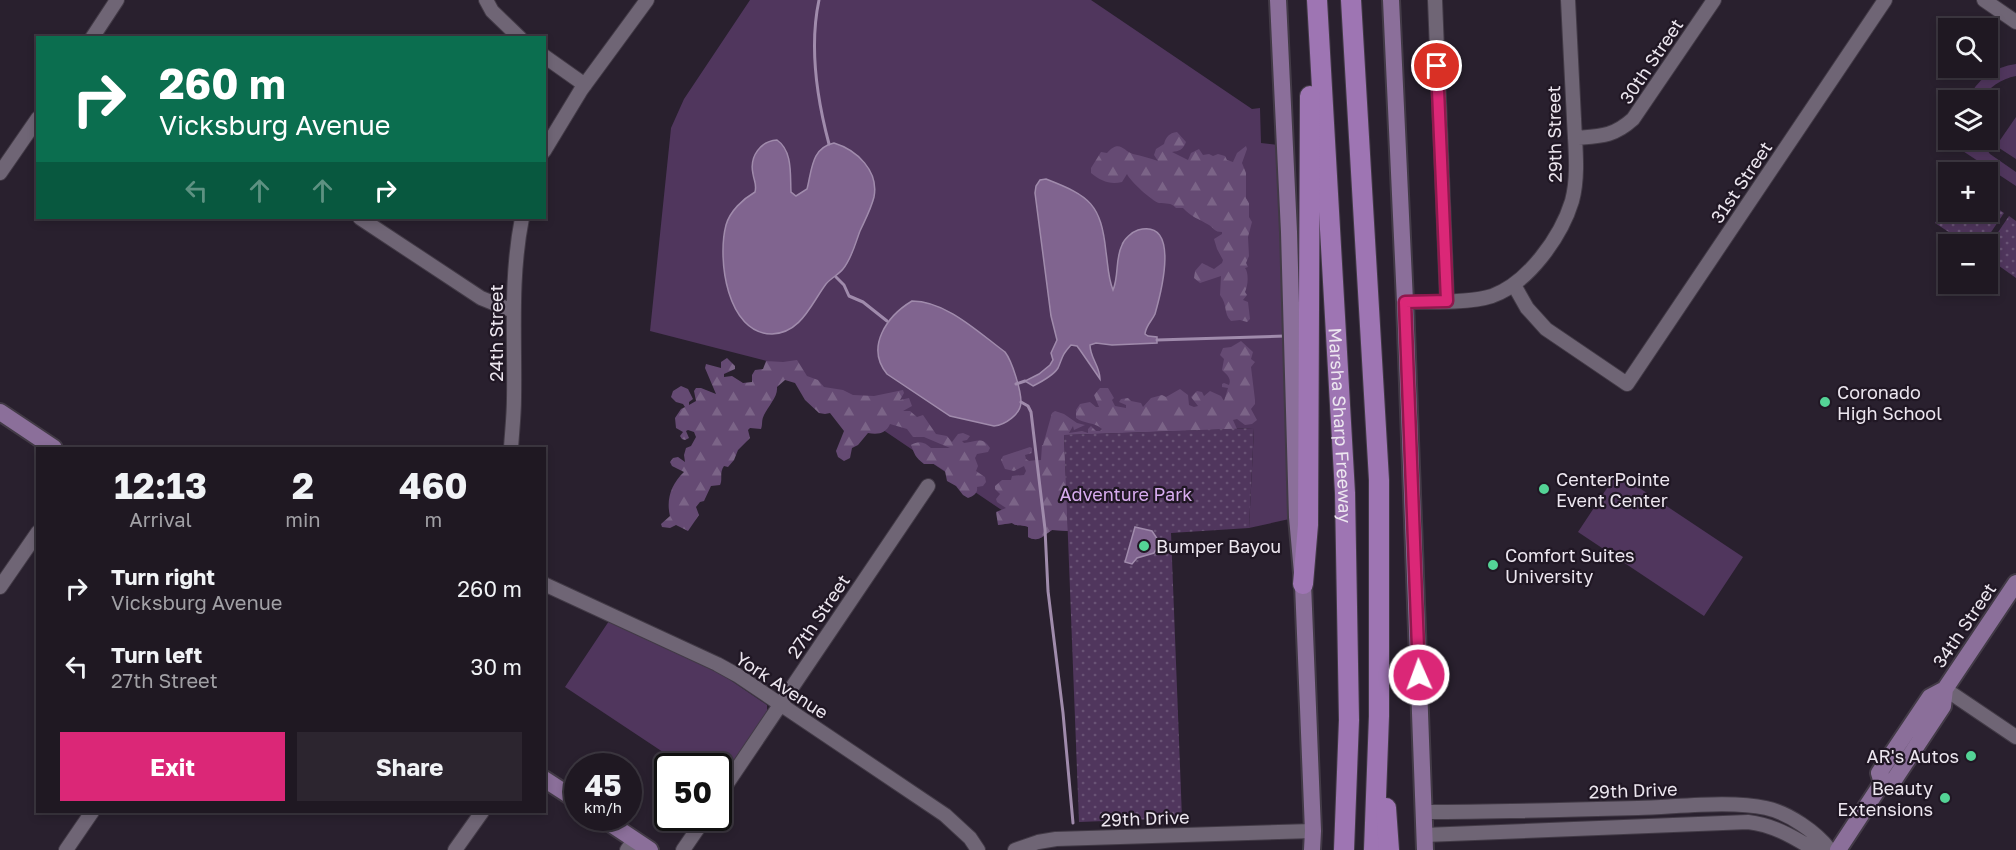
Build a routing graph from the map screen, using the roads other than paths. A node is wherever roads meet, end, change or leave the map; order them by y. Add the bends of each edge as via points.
1 (117, 0) edge
2 (486, 0) edge
3 (647, 0) edge
4 (1278, 0) edge
5 (1317, 0) edge
6 (1351, 0) edge
7 (1391, 0) edge
8 (1435, 0) edge
9 (1568, 0) edge
10 (1714, 0) edge
11 (1885, 0) edge
12 (1984, 0) edge
13 (2016, 22) edge
14 (93, 36) edge
15 (518, 36) edge
16 (1319, 38) junction
17 (546, 57) edge
18 (585, 85) junction
19 (36, 121) edge
20 (1575, 138) junction
21 (546, 148) edge
22 (0, 173) edge
23 (362, 219) edge
24 (522, 219) edge
25 (1514, 285) junction
26 (1447, 301) junction
27 (1405, 302) junction
28 (513, 311) junction
29 (0, 412) edge
30 (52, 447) edge
31 (511, 447) edge
32 (928, 486) dead end
33 (36, 535) edge
34 (2016, 583) edge
35 (1303, 584) junction
36 (546, 585) edge
37 (0, 587) edge
38 (1945, 689) junction
39 (780, 704) junction
40 (1379, 716) junction
41 (2016, 737) edge
42 (732, 775) edge
43 (546, 780) edge
44 (564, 792) edge
45 (1424, 812) junction
46 (1529, 812) junction
47 (91, 813) edge
48 (481, 813) edge
49 (616, 831) edge
50 (696, 831) edge
51 (1313, 831) junction
52 (1529, 832) junction
53 (1425, 843) edge
54 (631, 845) edge
55 (66, 850) edge
56 (455, 850) edge
57 (650, 850) edge
58 (683, 850) edge
59 (978, 850) edge
60 (1015, 850) edge
61 (1312, 850) edge
62 (1344, 850) edge
63 (1374, 850) edge
64 (1389, 850) edge
65 (1815, 850) edge
66 (1830, 850) edge
67 (1838, 850) edge

1 - 14 street
2 - 15 street
3 - 18 street
4 - 35 main road via 1297,517
5 - 16 highway, Marsha Sharp Freeway
6 - 40 highway, Marsha Sharp Freeway via 1379,480
7 - 27 main road
8 - 26 street
9 - 20 street, 29th Street
10 - 20 street, 30th Street via 1634,119 1611,135
11 - 25 street, 31st Street via 1627,384 1546,329 1527,308
12 - 13 street
16 - 35 highway via 1311,68 1308,525
16 - 62 highway, Marsha Sharp Freeway via 1346,493 1349,720
17 - 18 street
18 - 21 street
19 - 22 street
20 - 25 street, 29th Street via 1575,182 1567,211 1550,243
23 - 28 street via 481,298
24 - 28 street, 24th Street
25 - 26 street via 1490,296
26 - 27 street
27 - 45 main road
28 - 31 street, 24th Street
29 - 30 main road
32 - 39 street, 27th Street
33 - 37 street
34 - 38 main road, 34th Street
35 - 51 main road
36 - 39 street, York Avenue via 717,664
38 - 41 street
38 - 67 main road, 34th Street via 1943,706 1931,725 1894,780 1882,783
39 - 42 street, 27th Street
39 - 59 street, York Avenue via 945,815
40 - 63 highway, Marsha Sharp Freeway
40 - 64 highway
43 - 44 main road
45 - 46 street, 29th Drive
45 - 53 main road
46 - 52 street
46 - 66 street, 29th Drive via 1701,806 1768,808 1822,840
47 - 55 street
48 - 56 street
49 - 54 main road
50 - 58 street
51 - 60 street, 29th Drive via 1066,839
51 - 61 main road
52 - 53 street, 29th Drive
52 - 65 street, 29th Drive via 1748,822 1783,831
54 - 57 main road

